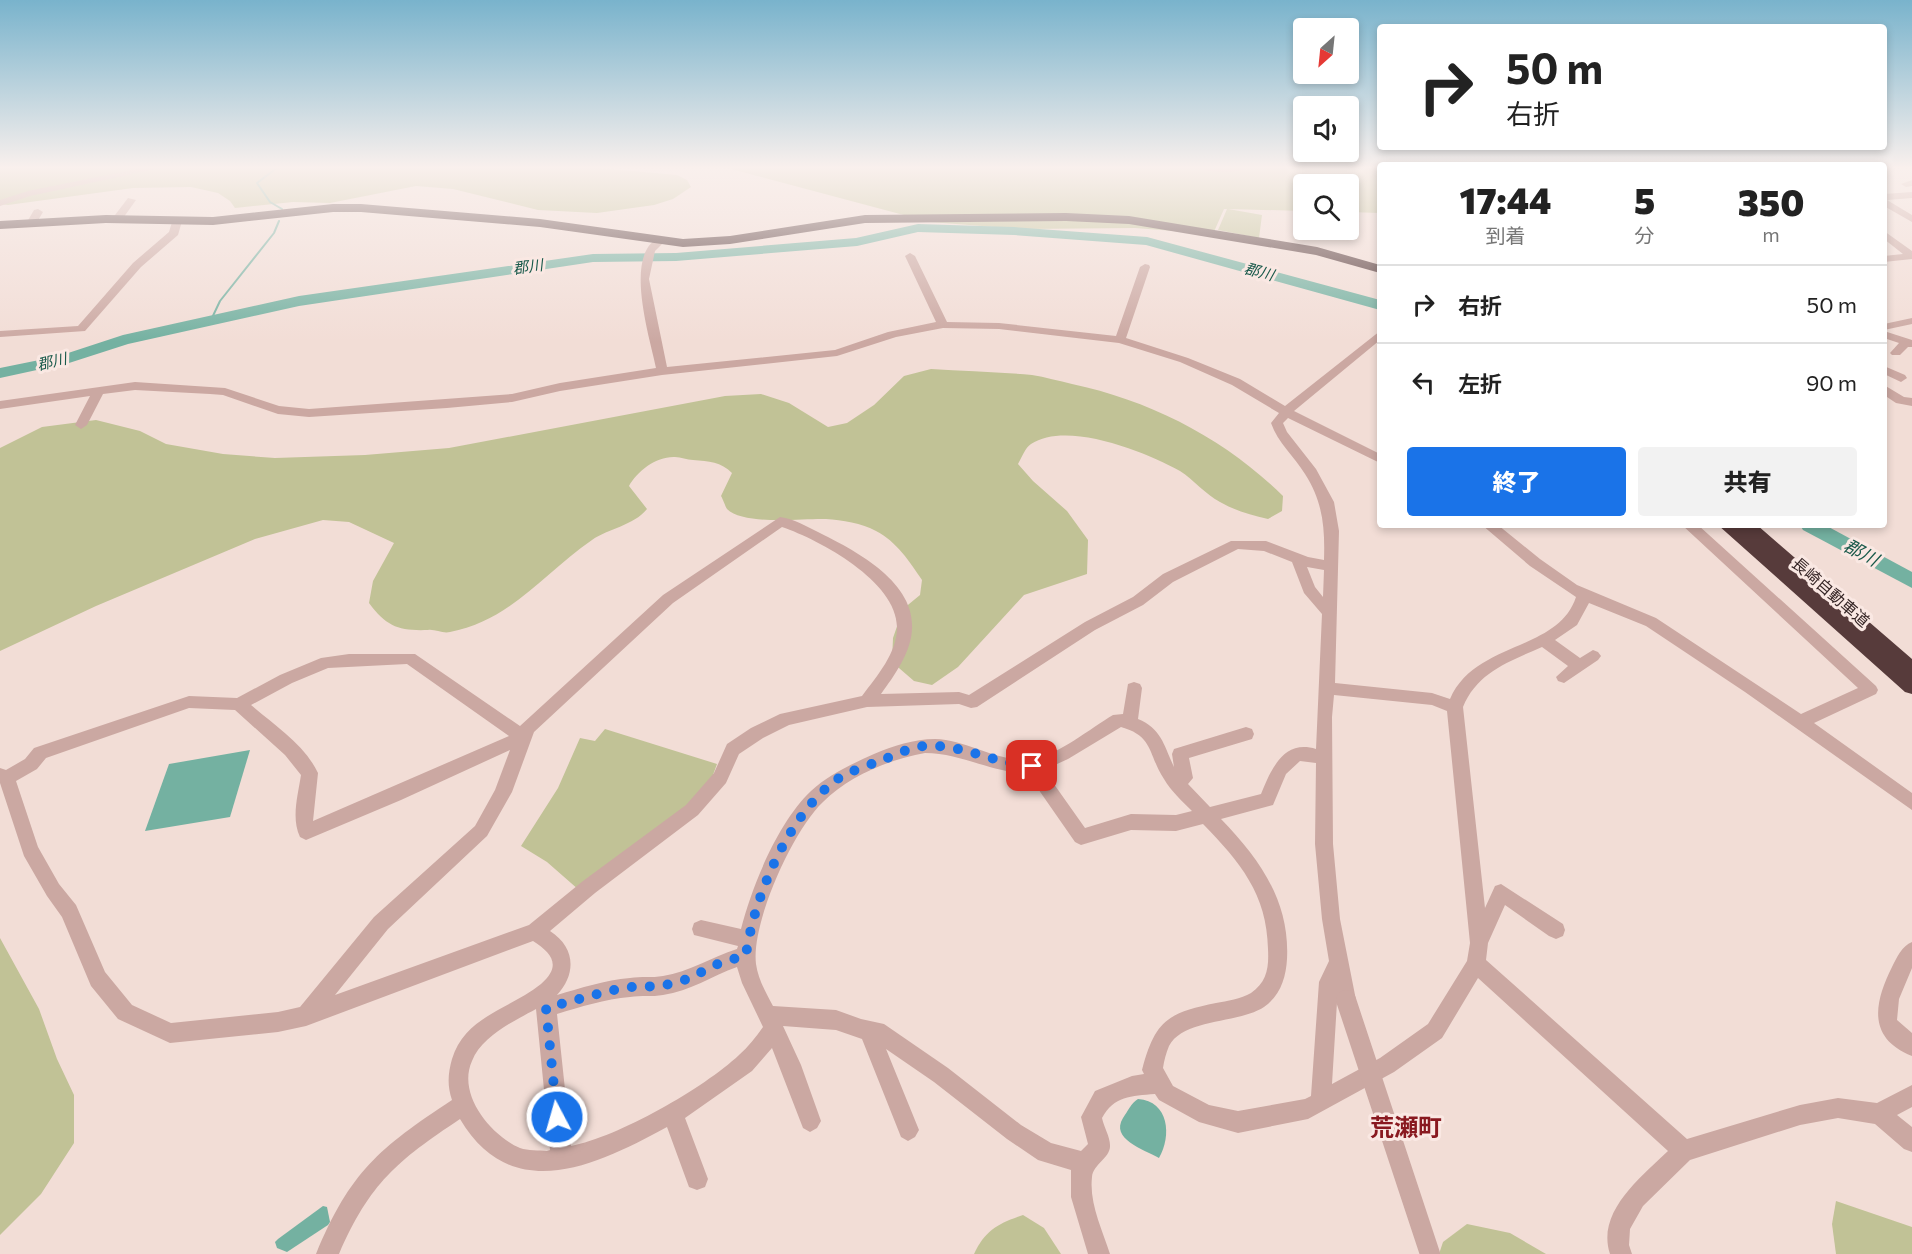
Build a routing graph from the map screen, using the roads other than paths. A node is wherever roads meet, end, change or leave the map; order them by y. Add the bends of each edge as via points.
1 (176, 226) edge
2 (550, 226) edge
3 (823, 226) edge
4 (1167, 226) edge
5 (1887, 236) edge
6 (661, 240) junction
7 (910, 256) dead end
8 (1912, 256) edge
9 (1887, 259) edge
10 (1145, 267) dead end
11 (1377, 268) edge
12 (1912, 321) edge
13 (943, 325) junction
14 (1887, 326) edge
15 (0, 334) edge
16 (1887, 335) edge
17 (1377, 336) edge
18 (1120, 340) junction
19 (1909, 343) edge
20 (1896, 354) dead end
21 (662, 371) junction
22 (1887, 371) edge
23 (1901, 378) dead end
24 (99, 391) junction
25 (1887, 391) edge
26 (1912, 402) edge
27 (0, 405) edge
28 (1286, 412) junction
29 (81, 425) dead end
30 (1377, 458) edge
31 (1493, 528) edge
32 (1692, 528) edge
33 (1729, 528) edge
34 (1749, 528) edge
35 (1298, 559) junction
36 (1332, 567) junction
37 (1584, 595) junction
38 (1614, 605) junction
39 (1330, 612) junction
40 (1650, 613) dead end
41 (1544, 640) junction
42 (1593, 656) dead end
43 (1580, 666) junction
44 (1912, 669) edge
45 (1564, 677) dead end
46 (1912, 687) edge
47 (1134, 688) dead end
48 (1327, 688) junction
49 (867, 701) junction
50 (239, 704) junction
51 (1455, 707) junction
52 (1130, 722) junction
53 (1800, 722) junction
54 (1246, 734) dead end
55 (523, 736) junction
56 (1323, 758) junction
57 (1032, 766) junction
58 (3, 777) edge
59 (1174, 781) junction
60 (1912, 803) edge
61 (1205, 816) junction
62 (702, 929) dead end
63 (1556, 930) dead end
64 (535, 932) junction
65 (1479, 943) junction
66 (747, 947) junction
67 (1912, 951) edge
68 (1338, 963) junction
69 (1476, 964) junction
70 (306, 1016) junction
71 (771, 1022) junction
72 (869, 1032) junction
73 (1912, 1046) edge
74 (1159, 1083) junction
75 (1912, 1095) edge
76 (1322, 1100) junction
77 (464, 1104) junction
78 (672, 1112) junction
79 (1879, 1114) junction
80 (810, 1121) dead end
81 (908, 1131) dead end
82 (1912, 1141) edge
83 (1684, 1150) junction
84 (562, 1160) junction
85 (1084, 1163) junction
86 (697, 1179) dead end
87 (327, 1254) edge
88 (1099, 1254) edge
89 (1430, 1254) edge
90 (1621, 1254) edge

1 - 15 street via 174,233 137,265 81,328
2 - 6 highway
3 - 6 highway via 730,240
4 - 11 highway via 1317,251
5 - 8 street
6 - 21 street via 651,250 644,279
7 - 13 street
8 - 9 street
10 - 18 street
12 - 14 street
13 - 18 street via 999,326
13 - 21 street via 892,334 837,353
16 - 19 street
17 - 28 street
18 - 28 street via 1236,382
19 - 20 street
21 - 24 street via 512,398 320,413 278,410 210,390 135,386
22 - 23 street
24 - 27 street
24 - 29 street
25 - 26 street
28 - 30 street
28 - 36 street via 1277,423 1281,433 1311,472 1327,502
31 - 37 street
32 - 53 street via 1870,690
33 - 46 highway, 長崎自動車道
34 - 44 highway, 長崎自動車道
35 - 36 street
35 - 39 street via 1316,602
35 - 49 street via 1266,546 1236,544 1168,578 1138,601 1090,626 971,702 959,698
36 - 39 street
37 - 38 street
37 - 41 street via 1573,620
38 - 40 street via 1618,602
38 - 53 street via 1647,620
39 - 48 street
41 - 43 street
41 - 51 street via 1490,665 1468,680
42 - 43 street
43 - 45 street
47 - 52 street
48 - 51 street via 1432,699
48 - 56 street
49 - 55 street via 899,652 905,626 900,604 888,586 844,551 780,522 668,598 556,699
49 - 64 street via 786,719 733,749 720,778 692,810
50 - 55 street via 326,662 410,658
50 - 55 street via 291,750 310,773 304,814 306,832
50 - 58 street via 189,702 40,753 31,764
51 - 65 street
52 - 57 street via 1119,720
52 - 59 street via 1156,740
53 - 60 street
54 - 59 street via 1180,754 1185,778
55 - 70 street via 503,792 481,831 381,923
56 - 61 street via 1311,753 1286,758 1267,800
56 - 68 street via 1324,844
57 - 61 street via 1081,837 1131,822 1176,823
57 - 66 street via 1007,764 948,747 923,746 838,778 802,816 763,886
58 - 70 street via 30,850 69,911 98,979 125,1012 170,1033
59 - 61 street
61 - 74 street via 1261,878 1276,918 1276,978 1265,993 1245,1006 1176,1024 1164,1035 1156,1055 1152,1070
62 - 66 street
63 - 65 street via 1501,892
64 - 70 street
64 - 77 street via 557,948 562,970 545,993 481,1032 465,1051 459,1069
65 - 69 street
66 - 71 street via 751,986
66 - 84 street via 691,978 662,986 609,991 546,1008
67 - 73 street via 1902,965 1888,1002 1887,1019 1890,1028
68 - 76 street via 1329,982
68 - 89 street, bridge via 1346,1000
69 - 76 street via 1435,1031 1387,1065
69 - 83 street
71 - 72 street via 815,1016
71 - 78 street via 761,1047 744,1065
71 - 80 street
72 - 81 street
72 - 85 street via 877,1031 1046,1152
74 - 76 street via 1180,1103 1206,1115 1238,1122 1308,1109
74 - 85 street via 1132,1086 1102,1098 1091,1117 1100,1147
75 - 79 street
77 - 84 street via 498,1148 525,1160
77 - 87 street via 383,1163 361,1188
78 - 84 street via 602,1149
78 - 86 street
79 - 82 street
79 - 83 street via 1838,1108 1800,1115
83 - 90 street via 1635,1198 1619,1227
85 - 88 street via 1079,1176 1082,1200

